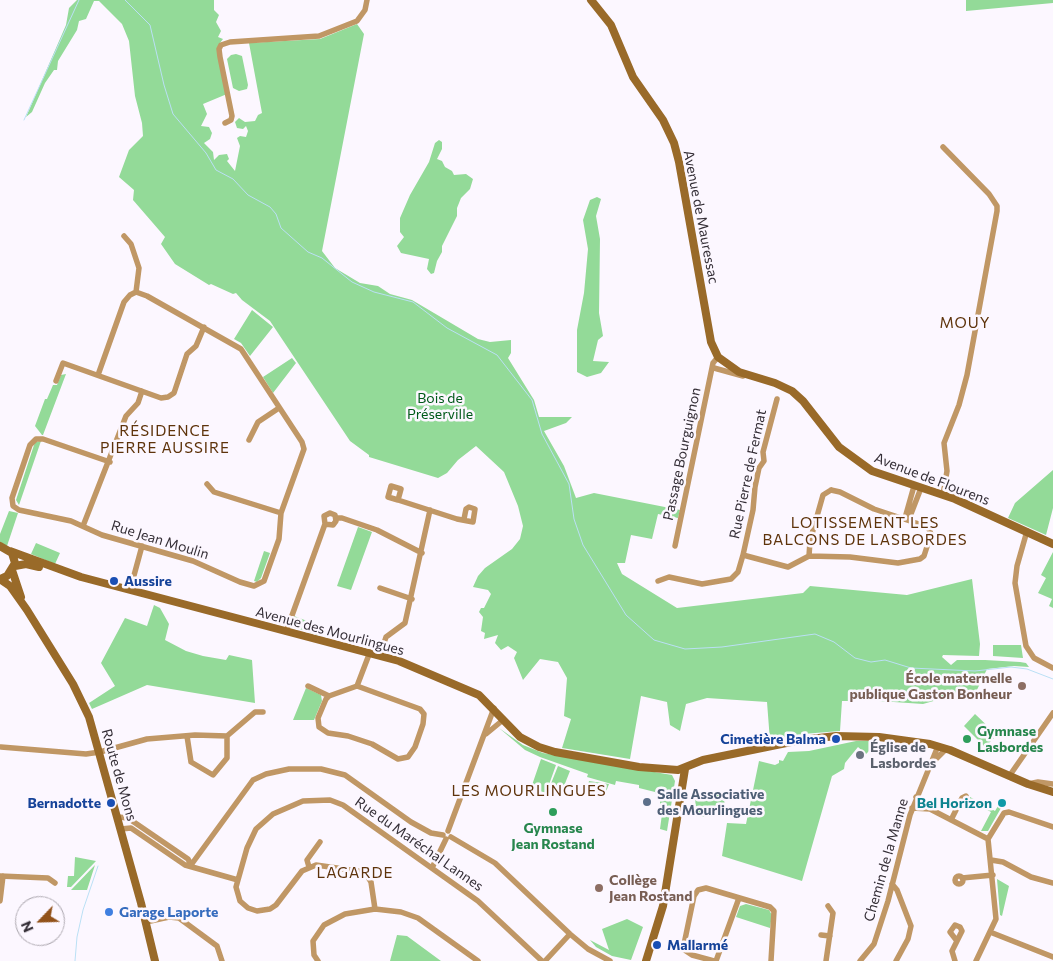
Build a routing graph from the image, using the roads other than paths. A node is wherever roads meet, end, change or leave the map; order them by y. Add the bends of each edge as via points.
1 (367, 0) edge
2 (591, 0) edge
3 (225, 122) dead end
4 (943, 147) dead end
5 (124, 236) dead end
6 (136, 292) junction
7 (204, 327) junction
8 (718, 357) junction
9 (714, 368) junction
10 (98, 375) junction
11 (747, 376) junction
12 (56, 381) dead end
13 (142, 391) junction
14 (777, 399) dead end
15 (279, 408) junction
16 (249, 440) dead end
17 (110, 462) junction
18 (207, 484) dead end
19 (918, 487) junction
20 (943, 495) junction
21 (398, 500) dead end
22 (430, 510) junction
23 (280, 513) junction
24 (336, 518) junction
25 (464, 518) dead end
26 (907, 519) junction
27 (325, 524) junction
28 (83, 526) junction
29 (1027, 531) junction
30 (1053, 544) edge
31 (0, 546) edge
32 (142, 546) junction
33 (675, 546) dead end
34 (10, 551) junction
35 (422, 553) junction
36 (743, 555) junction
37 (809, 556) junction
38 (13, 568) junction
39 (81, 577) junction
40 (0, 579) edge
41 (658, 581) dead end
42 (380, 588) dead end
43 (130, 590) junction
44 (412, 599) junction
45 (27, 610) junction
46 (286, 632) junction
47 (370, 652) junction
48 (380, 655) junction
49 (1053, 668) edge
50 (308, 686) dead end
51 (357, 686) junction
52 (329, 696) junction
53 (494, 708) junction
54 (263, 712) dead end
55 (1053, 713) edge
56 (503, 720) junction
57 (187, 736) junction
58 (227, 736) junction
59 (484, 736) junction
60 (1, 747) dead end
61 (942, 748) junction
62 (100, 752) junction
63 (682, 769) junction
64 (1010, 776) junction
65 (1028, 784) junction
66 (1053, 784) edge
67 (1053, 792) edge
68 (966, 796) dead end
69 (916, 797) junction
70 (912, 808) junction
71 (930, 809) junction
72 (118, 818) junction
73 (951, 820) junction
74 (1053, 827) edge
75 (121, 829) junction
76 (447, 835) junction
77 (988, 839) junction
78 (320, 842) dead end
79 (991, 860) junction
80 (191, 865) junction
81 (309, 866) junction
82 (432, 868) junction
83 (992, 875) junction
84 (2, 876) edge
85 (238, 880) junction
86 (962, 880) dead end
87 (55, 883) dead end
88 (1053, 883) edge
89 (892, 884) junction
90 (890, 893) junction
91 (900, 897) junction
92 (739, 898) junction
93 (0, 901) edge
94 (828, 906) dead end
95 (375, 909) junction
96 (146, 922) junction
97 (990, 932) junction
98 (570, 934) junction
99 (821, 935) dead end
100 (830, 936) junction
101 (957, 941) dead end
102 (1053, 957) edge
103 (154, 961) edge
104 (222, 961) edge
105 (318, 961) edge
106 (478, 961) edge
107 (543, 961) edge
108 (610, 961) edge
109 (641, 961) edge
110 (646, 961) edge
111 (715, 961) edge
112 (771, 961) edge
113 (826, 961) edge
114 (860, 961) edge
115 (896, 961) edge
116 (954, 961) edge
117 (976, 961) edge

1 - 3 street via 357,21 319,36 222,45 219,50 232,116
2 - 8 street, Avenue de Mauressac via 610,25 633,77 663,120 675,148 710,342
4 - 20 street via 989,194 997,211 967,375 944,443 947,471
5 - 6 street via 129,239 139,268
6 - 7 street
6 - 10 street via 124,302
7 - 13 street via 196,346 188,354 172,395 161,398
7 - 15 street via 241,349
8 - 9 street
8 - 11 street, Avenue de Flourens
9 - 11 street
9 - 33 street, Passage Bourguignon
10 - 12 street via 63,363
10 - 13 street
11 - 19 street, Avenue de Flourens via 792,391 849,456 872,471
13 - 17 street via 138,403 126,416
14 - 36 street, Rue Pierre de Fermat via 763,452 764,461 759,468
15 - 16 street via 258,422
15 - 23 street, Rue Jean Moulin via 304,449
17 - 28 street
17 - 28 street, Rue Jean Moulin via 43,439 36,439 30,445 12,498 13,506
18 - 23 street via 214,492
19 - 20 street, Avenue de Flourens
19 - 26 street
20 - 29 street, Avenue de Flourens
21 - 22 street
22 - 25 street via 457,519
22 - 35 street
23 - 32 street, Rue Jean Moulin via 277,545 265,578 257,586 230,579 193,561
24 - 27 street via 333,525
24 - 27 street via 333,514 326,514
24 - 35 street via 377,530
26 - 37 street via 874,509 835,490 827,492 810,541
26 - 37 street via 925,524 930,530 926,552 920,559 903,562
27 - 46 street
28 - 32 street, Rue Jean Moulin
29 - 30 street, Avenue de Flourens
29 - 49 street via 1017,566 1016,584 1026,646 1030,655
31 - 34 street, Avenue des Mourlingues
32 - 43 street
34 - 38 street, Route de Mons via 14,559
34 - 39 street, Avenue des Mourlingues
35 - 44 street
36 - 37 street via 788,568
36 - 41 street, Rue Pierre de Fermat via 738,572 731,579 702,584 669,578
38 - 39 street, Avenue des Mourlingues via 26,564
38 - 40 street
38 - 45 street, Route de Mons via 14,579
39 - 43 street, Avenue des Mourlingues
40 - 45 street, Route de Mons via 10,586
42 - 44 street
43 - 46 street, Avenue des Mourlingues
44 - 48 street via 405,623 386,637
45 - 62 street, Route de Mons via 79,695
46 - 47 street, Avenue des Mourlingues
47 - 48 street, Avenue des Mourlingues
47 - 51 street
48 - 53 street, Avenue des Mourlingues via 473,692
50 - 52 street
51 - 52 street
51 - 52 street via 424,714 415,747 408,757 398,759 366,742 322,730 318,718
53 - 56 street, Avenue des Mourlingues
53 - 59 street
54 - 58 street via 255,712
55 - 64 street
56 - 59 street
56 - 63 street, Avenue des Mourlingues via 520,737 547,750 639,768
57 - 58 street
57 - 58 street via 191,762 213,775 227,758
57 - 62 street via 147,739
59 - 76 street
60 - 62 street via 69,753
61 - 63 street via 879,737 819,737 704,760
61 - 64 street
61 - 69 street, Chemin de la Manne
62 - 72 street, Route de Mons
63 - 109 street via 658,912
63 - 110 street via 663,906
64 - 65 street
65 - 66 street
65 - 67 street
68 - 73 street
69 - 70 street, Chemin de la Manne
69 - 71 street
70 - 71 street
70 - 89 street, Chemin de la Manne
71 - 73 street
72 - 75 street, Route de Mons
72 - 80 street via 128,818 188,859
73 - 77 street
74 - 77 street via 1004,812
75 - 80 street via 131,828 185,865
75 - 96 street, Route de Mons
76 - 80 street via 431,833 412,822 345,775 321,769 289,769 253,780
76 - 82 street
76 - 98 street via 496,863
77 - 79 street
78 - 81 street via 307,860
79 - 83 street
79 - 88 street
80 - 85 street
81 - 85 street via 276,905 263,911 253,910 240,900 236,887
81 - 95 street via 365,872 371,882
82 - 85 street, Rue du Maréchal Lannes via 343,806 318,799 291,805 260,824 252,835
82 - 107 street, Rue du Maréchal Lannes via 490,911
83 - 86 street
83 - 97 street via 996,919
84 - 87 street via 48,878
84 - 93 street
89 - 90 street, Chemin de la Manne
89 - 91 street
90 - 91 street
90 - 114 street, Chemin de la Manne via 874,944
91 - 115 street via 911,926
92 - 111 street
92 - 111 street via 706,888 698,890 694,896 683,948 692,955
92 - 112 street via 774,911
94 - 100 street via 833,914
95 - 105 street via 345,914 324,925 313,941 314,956
95 - 106 street via 418,918
96 - 103 street, Route de Mons
96 - 104 street via 179,918 217,946
97 - 102 street
97 - 117 street
98 - 107 street
98 - 108 street
99 - 100 street
100 - 113 street
101 - 116 street via 952,951

